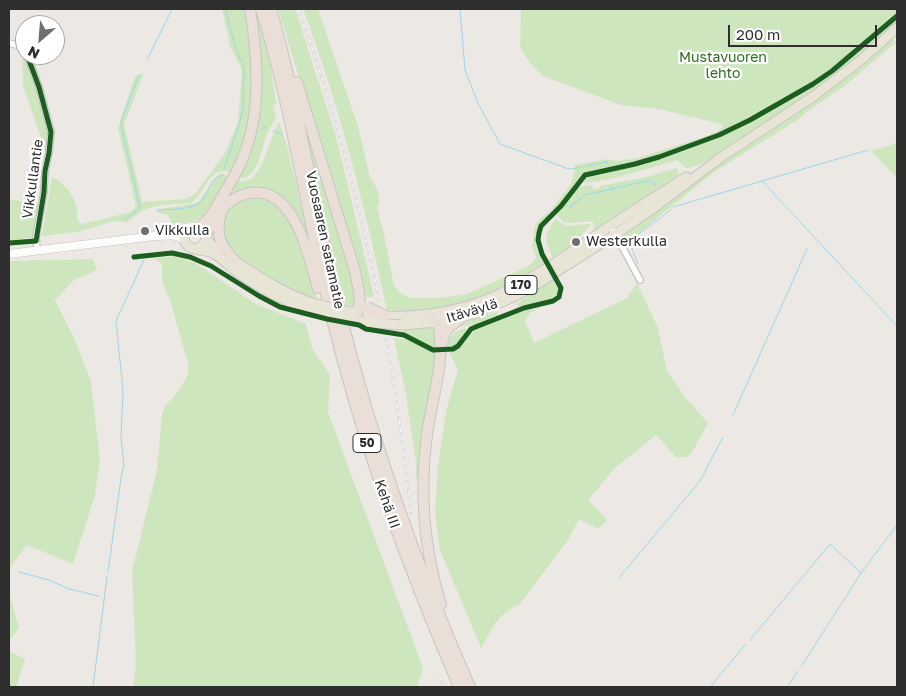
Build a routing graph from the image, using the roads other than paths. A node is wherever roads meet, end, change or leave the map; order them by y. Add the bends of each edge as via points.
1 (250, 9) edge
2 (261, 9) edge
3 (271, 9) edge
4 (897, 28) edge
5 (280, 40) junction
6 (30, 65) edge
7 (222, 210) junction
8 (613, 230) junction
9 (201, 232) junction
10 (154, 236) junction
11 (184, 240) junction
12 (199, 248) junction
13 (37, 251) junction
14 (9, 254) edge
15 (234, 260) junction
16 (640, 280) dead end
17 (316, 308) junction
18 (366, 311) junction
19 (353, 315) junction
20 (428, 315) junction
21 (331, 316) junction
22 (386, 316) joint
23 (462, 317) junction
24 (401, 321) junction
25 (438, 322) junction
26 (441, 348) junction
27 (460, 666) junction
28 (459, 687) edge
29 (470, 687) edge

1 - 9 highway via 256,87 251,131 237,170
2 - 21 highway, Vuosaaren satamatie via 283,91
3 - 5 highway, Vuosaaren satamatie
4 - 8 main road, Itäväylä / 170 via 814,96 720,158 686,176
5 - 18 highway via 292,68
5 - 27 highway, Vuosaaren satamatie via 338,306 365,403 406,530
6 - 13 street, Vikkullantie via 51,132 36,238
7 - 9 highway
7 - 15 highway via 219,239
7 - 21 highway via 236,198 254,193 270,196 284,205 299,230 321,298
8 - 16 street
8 - 20 main road, Itäväylä / 170 via 506,293
8 - 23 main road, Itäväylä / 170 via 516,296
9 - 10 main road via 168,231
9 - 11 main road via 184,234
9 - 12 main road via 203,246
9 - 15 main road, Itäväylä / 170 via 211,245
10 - 11 main road via 174,236
10 - 13 main road
11 - 12 main road, Itäväylä via 192,249
12 - 17 main road, Itäväylä / 170 via 216,255 280,299
13 - 14 main road
15 - 17 main road, Itäväylä / 170 via 274,287
17 - 19 main road, Itäväylä / 170, bridge
18 - 19 highway
18 - 19 main road, Itäväylä / 170
18 - 22 highway, bridge
18 - 24 main road, Itäväylä / 170, bridge
20 - 24 main road, Itäväylä / 170
20 - 25 highway
21 - 28 highway, Kehä III / 50 via 379,480 413,575
22 - 24 main road, Itäväylä / 170
23 - 25 main road, Itäväylä / 170
23 - 26 highway via 447,329
24 - 25 main road, Itäväylä / 170
25 - 26 highway
26 - 27 highway via 425,450 422,506 429,561 459,652
27 - 29 highway

